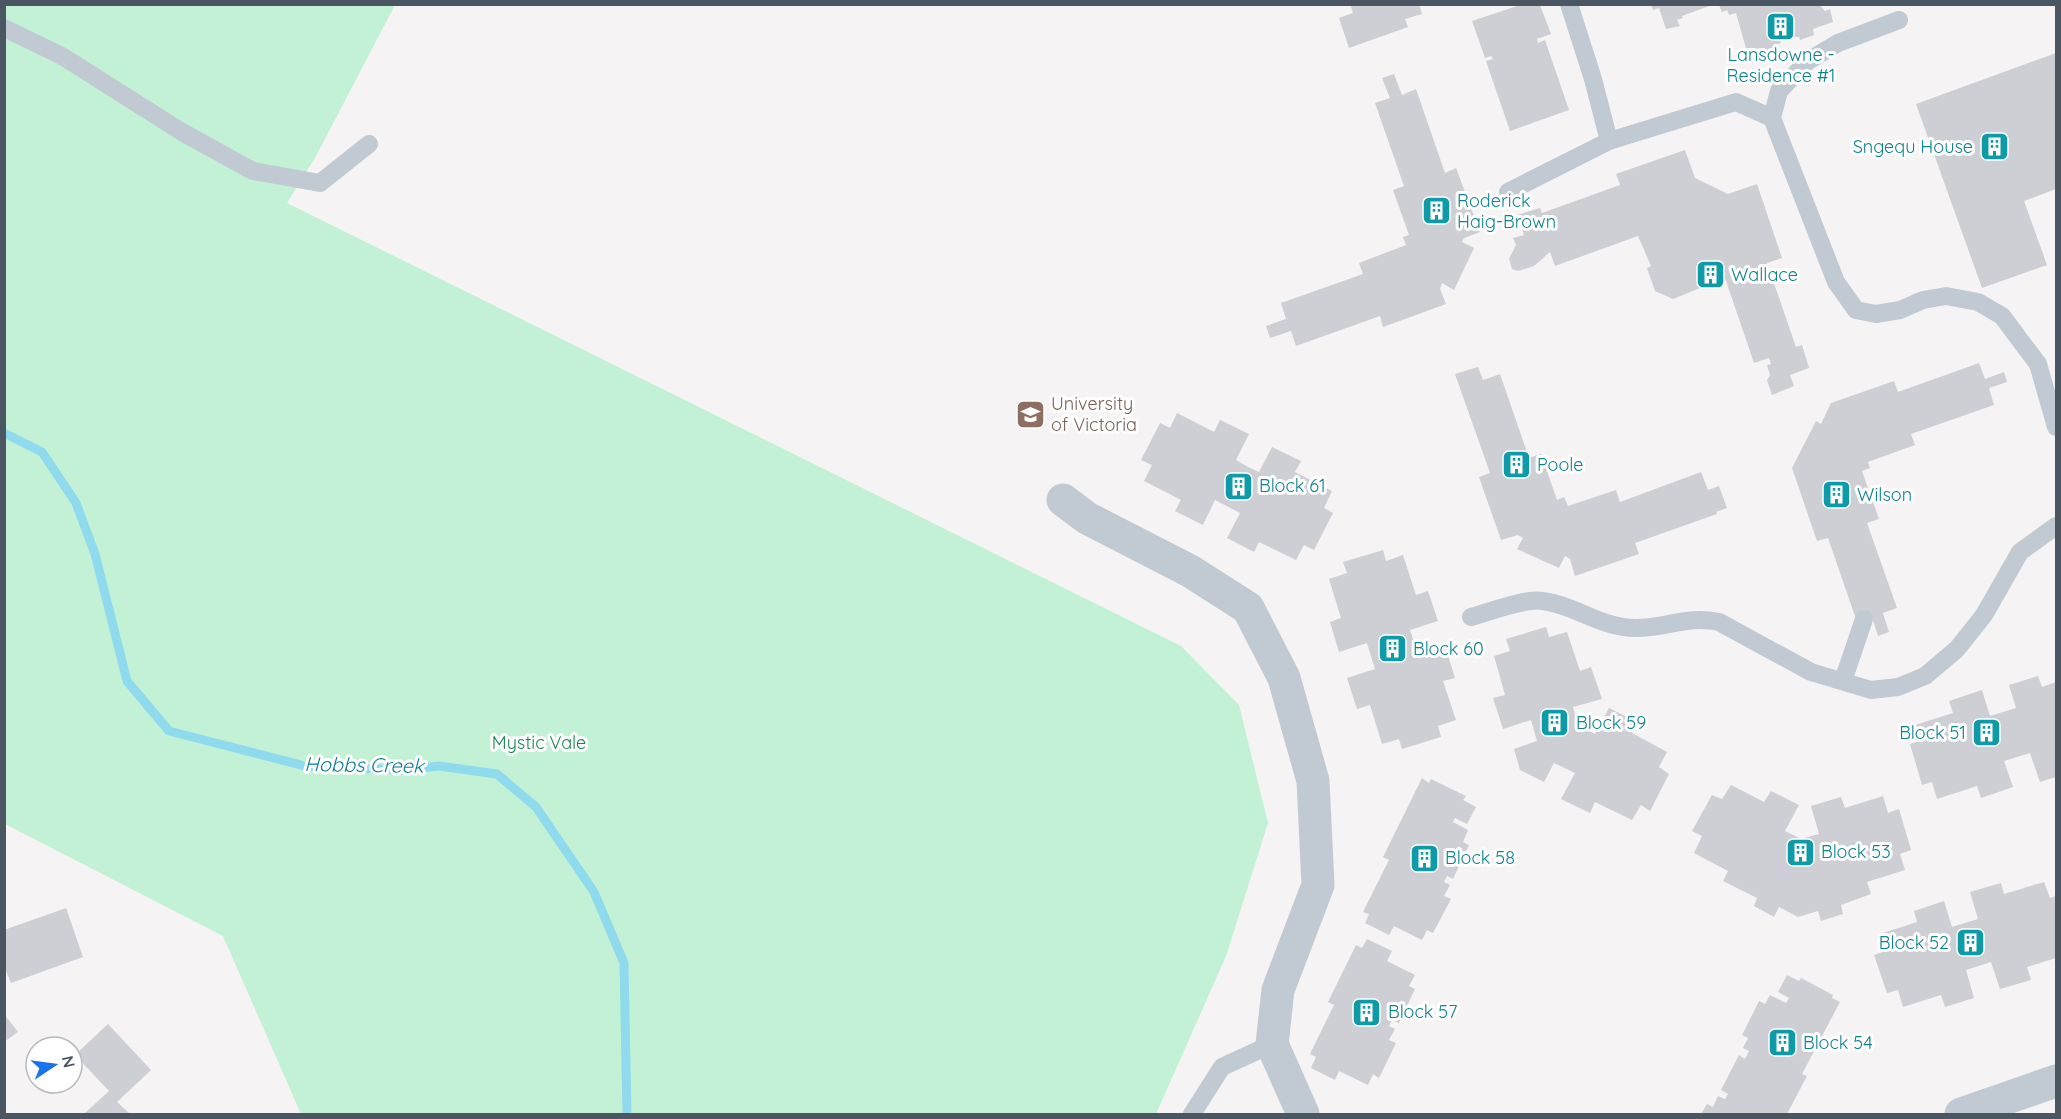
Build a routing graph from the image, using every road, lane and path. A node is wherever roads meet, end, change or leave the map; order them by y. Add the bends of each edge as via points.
1 (1569, 4) edge
2 (1899, 20) dead end
3 (4, 28) edge
4 (1772, 118) junction
5 (1609, 141) junction
6 (369, 144) dead end
7 (1508, 192) dead end
8 (2056, 427) edge
9 (1063, 500) dead end
10 (2056, 526) edge
11 (1471, 617) dead end
12 (1864, 619) dead end
13 (1843, 681) junction
14 (1272, 1044) junction
15 (2056, 1081) edge
16 (1192, 1114) edge
17 (1303, 1114) edge
18 (1961, 1114) edge

1 - 5 lane
2 - 4 lane via 1839,43 1808,61 1779,91
3 - 6 lane via 62,56 182,132 253,171 320,183
4 - 5 lane via 1736,102
4 - 8 lane via 1832,273 1856,310 1876,314 1946,296 1978,302 2002,316 2038,364
5 - 7 lane
9 - 14 street via 1087,518 1190,571 1248,608 1284,678 1313,781 1318,885 1278,990
10 - 13 lane via 2020,552 1984,615 1957,649 1925,676 1898,687 1871,690
11 - 13 lane via 1542,600 1611,625 1638,628 1702,619 1719,622 1811,672
12 - 13 lane
14 - 16 lane via 1222,1067
14 - 17 street
15 - 18 street

